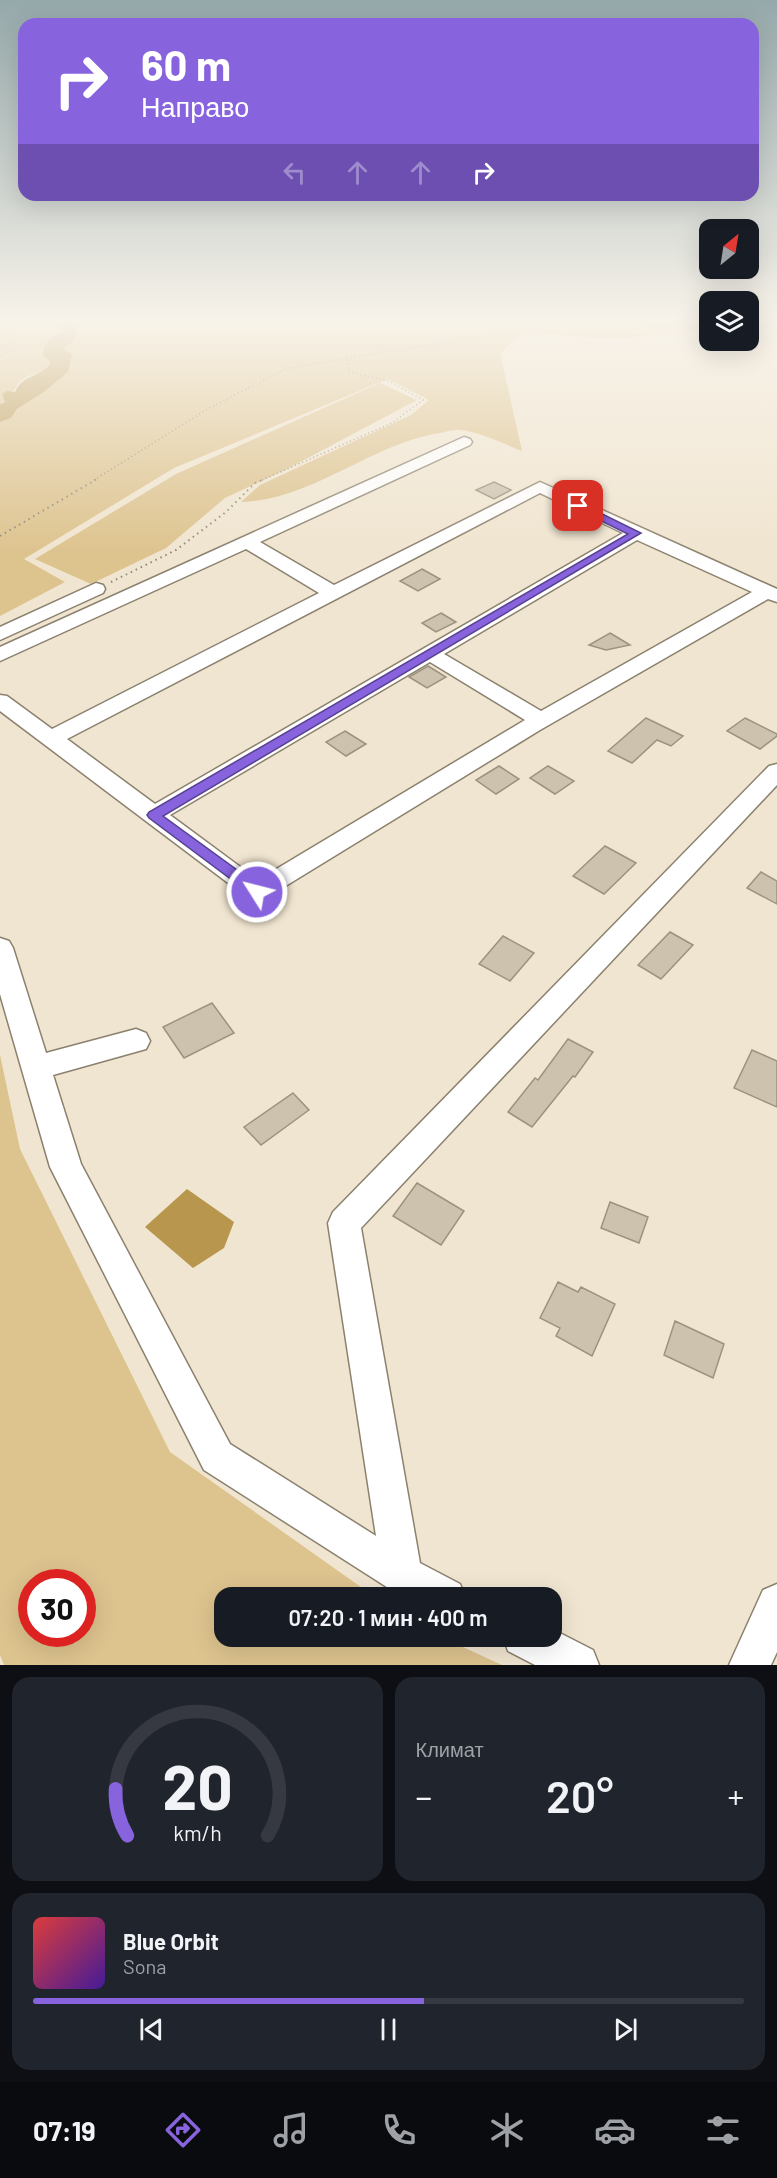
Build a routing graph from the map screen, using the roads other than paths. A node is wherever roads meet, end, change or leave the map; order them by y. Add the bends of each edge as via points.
1 (464, 442) dead end
2 (636, 533) junction
3 (247, 542) junction
4 (96, 589) road end
5 (333, 593) junction
6 (772, 594) edge
7 (0, 634) edge
8 (430, 654) junction
9 (0, 655) edge
10 (0, 701) edge
11 (541, 720) junction
12 (51, 738) junction
13 (777, 771) edge
14 (153, 815) junction
15 (0, 948) edge
16 (136, 1041) dead end
17 (36, 1067) junction
18 (402, 1575) junction
19 (425, 1587) edge
20 (777, 1604) edge
21 (544, 1647) edge
22 (579, 1665) edge
23 (750, 1665) edge

1 - 3 street
2 - 5 street via 540,487
2 - 6 street
2 - 8 street
3 - 5 street
3 - 9 street
4 - 7 street
5 - 12 street
6 - 11 street
8 - 11 street
8 - 14 street
10 - 12 street
11 - 14 street via 257,892
12 - 14 street
13 - 18 street via 344,1222
15 - 17 street
16 - 17 street
17 - 18 street via 66,1167 217,1457
18 - 19 street
20 - 23 street
21 - 22 street

